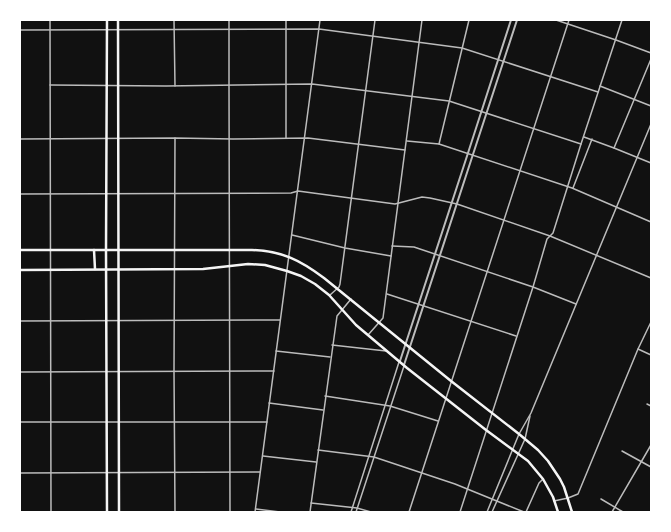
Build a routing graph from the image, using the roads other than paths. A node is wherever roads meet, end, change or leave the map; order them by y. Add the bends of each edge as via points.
1 (50, 20) edge
2 (107, 20) edge
3 (118, 20) edge
4 (174, 20) edge
5 (229, 20) edge
6 (286, 20) edge
7 (320, 20) edge
8 (375, 20) edge
9 (422, 20) edge
10 (469, 20) edge
11 (510, 20) edge
12 (517, 20) edge
13 (556, 20) edge
14 (569, 20) edge
15 (622, 20) edge
16 (568, 24) junction
17 (319, 29) junction
18 (20, 30) edge
19 (50, 30) junction
20 (107, 30) junction
21 (118, 30) junction
22 (174, 30) junction
23 (229, 30) junction
24 (286, 30) junction
25 (373, 36) junction
26 (616, 40) junction
27 (419, 42) junction
28 (462, 48) junction
29 (651, 53) edge
30 (498, 59) junction
31 (651, 59) edge
32 (504, 61) junction
33 (551, 76) junction
34 (285, 84) junction
35 (312, 84) junction
36 (50, 85) junction
37 (229, 85) junction
38 (107, 86) junction
39 (118, 86) junction
40 (174, 86) junction
41 (600, 86) junction
42 (366, 91) junction
43 (598, 92) junction
44 (412, 96) junction
45 (634, 99) junction
46 (449, 101) junction
47 (651, 106) edge
48 (481, 111) junction
49 (487, 113) junction
50 (651, 124) edge
51 (534, 128) junction
52 (584, 136) junction
53 (106, 138) junction
54 (118, 138) junction
55 (174, 138) junction
56 (229, 138) junction
57 (286, 138) junction
58 (305, 138) junction
59 (20, 139) edge
60 (50, 139) junction
61 (592, 139) junction
62 (406, 141) junction
63 (359, 144) junction
64 (439, 144) junction
65 (581, 144) junction
66 (614, 148) junction
67 (405, 150) junction
68 (468, 153) junction
69 (473, 155) junction
70 (637, 158) junction
71 (651, 163) edge
72 (520, 170) junction
73 (568, 187) junction
74 (572, 188) junction
75 (298, 191) junction
76 (106, 193) junction
77 (118, 193) junction
78 (229, 193) junction
79 (20, 194) edge
80 (50, 194) junction
81 (175, 194) junction
82 (352, 198) junction
83 (398, 203) junction
84 (452, 203) junction
85 (457, 204) junction
86 (617, 207) junction
87 (504, 220) junction
88 (651, 222) edge
89 (292, 235) junction
90 (550, 236) junction
91 (392, 246) junction
92 (346, 248) junction
93 (20, 250) edge
94 (50, 250) junction
95 (94, 250) junction
96 (106, 250) junction
97 (118, 250) junction
98 (175, 250) junction
99 (229, 250) junction
100 (435, 254) junction
101 (596, 255) junction
102 (391, 256) junction
103 (440, 256) junction
104 (289, 257) junction
105 (229, 266) junction
106 (95, 269) junction
107 (106, 269) junction
108 (118, 269) junction
109 (175, 269) junction
110 (20, 270) edge
111 (50, 270) junction
112 (287, 271) junction
113 (487, 271) junction
114 (651, 278) edge
115 (533, 287) junction
116 (337, 288) junction
117 (386, 294) junction
118 (330, 295) junction
119 (351, 299) junction
120 (418, 304) junction
121 (576, 304) junction
122 (424, 306) junction
123 (342, 310) junction
124 (280, 320) junction
125 (20, 321) edge
126 (50, 321) junction
127 (107, 321) junction
128 (118, 321) junction
129 (174, 321) junction
130 (230, 321) junction
131 (471, 321) junction
132 (379, 322) junction
133 (651, 322) edge
134 (368, 335) junction
135 (516, 336) junction
136 (405, 344) junction
137 (332, 345) junction
138 (410, 348) junction
139 (638, 349) junction
140 (276, 351) junction
141 (386, 351) junction
142 (651, 355) edge
143 (331, 358) junction
144 (399, 362) junction
145 (404, 365) junction
146 (230, 371) junction
147 (274, 371) junction
148 (20, 372) edge
149 (50, 372) junction
150 (107, 372) junction
151 (118, 372) junction
152 (174, 372) junction
153 (451, 381) junction
154 (325, 396) junction
155 (446, 399) junction
156 (270, 403) junction
157 (647, 404) dead end
158 (385, 406) junction
159 (390, 406) junction
160 (651, 406) edge
161 (324, 410) junction
162 (492, 413) junction
163 (531, 413) junction
164 (438, 421) junction
165 (20, 422) edge
166 (50, 422) junction
167 (107, 422) junction
168 (118, 422) junction
169 (175, 422) junction
170 (230, 422) junction
171 (267, 422) junction
172 (486, 430) junction
173 (519, 434) junction
174 (525, 439) junction
175 (651, 445) edge
176 (512, 449) junction
177 (318, 450) junction
178 (622, 451) dead end
179 (518, 454) junction
180 (263, 456) junction
181 (369, 457) junction
182 (374, 458) junction
183 (317, 462) junction
184 (642, 462) junction
185 (651, 467) edge
186 (176, 472) junction
187 (230, 472) junction
188 (260, 472) junction
189 (20, 473) edge
190 (51, 473) junction
191 (107, 473) junction
192 (119, 473) junction
193 (422, 473) junction
194 (543, 479) junction
195 (468, 488) junction
196 (568, 498) junction
197 (492, 499) junction
198 (601, 499) dead end
199 (497, 501) junction
200 (554, 501) junction
201 (312, 503) junction
202 (615, 507) junction
203 (352, 508) junction
204 (358, 508) junction
205 (256, 509) junction
206 (51, 512) edge
207 (107, 512) edge
208 (119, 512) edge
209 (176, 512) edge
210 (230, 512) edge
211 (255, 512) edge
212 (280, 512) edge
213 (310, 512) edge
214 (350, 512) edge
215 (356, 512) edge
216 (371, 512) edge
217 (408, 512) edge
218 (460, 512) edge
219 (487, 512) edge
220 (492, 512) edge
221 (525, 512) edge
222 (558, 512) edge
223 (572, 512) edge
224 (612, 512) edge
225 (623, 512) edge

1 - 19 street
2 - 20 main road
3 - 21 main road
4 - 22 street
5 - 23 street
6 - 24 street
7 - 17 street
8 - 25 street
9 - 27 street
10 - 28 street
11 - 30 street
12 - 32 street
13 - 16 street
14 - 16 street
15 - 26 street
16 - 26 street
16 - 33 street
17 - 24 street
17 - 25 street
17 - 35 street
18 - 19 street
19 - 20 street
19 - 36 street
20 - 21 street
20 - 38 main road
21 - 22 street
21 - 39 main road
22 - 23 street
22 - 40 street
23 - 24 street
23 - 37 street
24 - 34 street
25 - 27 street
25 - 42 street
26 - 29 street
26 - 41 street
27 - 28 street
27 - 44 street
28 - 30 street
28 - 46 street
30 - 32 street
30 - 48 street
31 - 45 street
32 - 33 street
32 - 49 street
33 - 43 street
33 - 51 street
34 - 35 street
34 - 37 street
34 - 57 street
35 - 42 street
35 - 58 street
36 - 38 street
36 - 60 street
37 - 40 street
37 - 56 street
38 - 39 street
38 - 53 main road
39 - 40 street
39 - 54 main road
41 - 43 street
41 - 45 street
42 - 44 street
42 - 63 street
43 - 52 street
44 - 46 street
44 - 62 street
45 - 47 street
45 - 66 street
46 - 48 street
46 - 64 street
48 - 49 street
48 - 68 street
49 - 51 street
49 - 69 street
50 - 70 street
51 - 65 street
51 - 72 street
52 - 61 street
52 - 65 street
53 - 54 street
53 - 60 street
53 - 76 main road
54 - 55 street
54 - 77 main road
55 - 56 street
55 - 81 street
56 - 57 street
56 - 78 street
57 - 58 street
58 - 63 street
58 - 75 street
59 - 60 street
60 - 80 street
61 - 66 street
61 - 74 street
62 - 64 street
62 - 67 street
63 - 67 street
63 - 82 street
64 - 68 street
65 - 73 street
66 - 70 street
67 - 83 street
68 - 69 street
68 - 84 street
69 - 72 street
69 - 85 street
70 - 71 street
70 - 86 street
72 - 73 street
72 - 87 street
73 - 74 street
73 - 90 street
74 - 86 street
75 - 78 street
75 - 82 street
75 - 89 street
76 - 77 street
76 - 80 street
76 - 96 main road
77 - 81 street
77 - 97 main road
78 - 81 street
78 - 99 street
79 - 80 street
80 - 94 street
81 - 98 street
82 - 83 street
82 - 92 street
83 - 84 street via 422,197
83 - 91 street
84 - 85 street
84 - 100 street
85 - 87 street
85 - 103 street
86 - 88 street
86 - 101 street
87 - 90 street
87 - 113 street
89 - 92 street
89 - 104 street
90 - 101 street
90 - 115 street
91 - 100 street via 409,246
91 - 102 street
92 - 102 street
92 - 116 street via 340,284
93 - 94 main road
94 - 95 main road
94 - 111 street
95 - 96 main road
95 - 106 main road
96 - 97 main road
96 - 107 main road
97 - 98 main road
97 - 108 main road
98 - 99 main road
98 - 109 street
99 - 104 main road via 263,250
99 - 105 street
100 - 103 street
100 - 120 street
101 - 114 street
101 - 121 street
102 - 117 street
103 - 113 street
103 - 122 street
104 - 112 street
104 - 116 main road via 307,265
105 - 109 main road
105 - 112 main road via 265,265
105 - 130 street
106 - 107 main road
106 - 111 main road
107 - 108 main road
107 - 127 main road
108 - 109 main road
108 - 128 main road
109 - 129 street
110 - 111 main road
111 - 126 street
112 - 118 main road via 315,284
112 - 124 street
113 - 115 street
113 - 131 street
115 - 121 street
115 - 135 street
116 - 118 street
116 - 119 main road
117 - 120 street
117 - 132 street via 383,318
118 - 123 main road
119 - 123 street
119 - 132 main road
120 - 122 street
120 - 136 street
121 - 163 street
122 - 131 street
122 - 138 street
123 - 134 main road
123 - 137 street via 337,316
124 - 130 street
124 - 140 street
125 - 126 street
126 - 127 street
126 - 149 street
127 - 128 street
127 - 150 main road
128 - 129 street
128 - 151 main road
129 - 130 street
129 - 152 street
130 - 146 street
131 - 135 street
131 - 153 street
132 - 134 street
132 - 136 main road
133 - 139 street
134 - 141 main road
135 - 162 street
136 - 138 main road
136 - 144 street
137 - 141 street
137 - 143 street
138 - 145 street
138 - 153 main road
139 - 142 street
139 - 196 street via 578,494
140 - 143 street
140 - 147 street
141 - 144 main road
143 - 154 street
144 - 145 main road
144 - 158 street
145 - 155 main road
145 - 159 street
146 - 147 street
146 - 152 street
146 - 170 street
147 - 156 street
148 - 149 street
149 - 150 street
149 - 166 street
150 - 151 street
150 - 167 main road
151 - 152 street
151 - 168 main road
152 - 169 street
153 - 155 street
153 - 162 main road
154 - 158 street
154 - 161 street
155 - 164 street
155 - 172 main road
156 - 161 street
156 - 171 street
157 - 160 street
158 - 159 street
158 - 181 street
159 - 164 street
159 - 182 street
161 - 177 street
162 - 172 street
162 - 173 main road
163 - 173 street
163 - 174 street
164 - 193 street
165 - 166 street
166 - 167 street
166 - 190 street
167 - 168 street
167 - 191 main road
168 - 169 street
168 - 192 main road
169 - 170 street
169 - 186 street
170 - 171 street
170 - 187 street
171 - 180 street
172 - 176 main road
172 - 195 street
173 - 174 main road
173 - 176 street
174 - 179 street
174 - 196 main road via 555,471
175 - 184 street
176 - 179 main road
176 - 197 street
177 - 181 street
177 - 183 street
178 - 184 street
179 - 194 main road via 528,461
179 - 199 street
180 - 183 street
180 - 188 street
181 - 182 street
181 - 203 street
182 - 193 street
182 - 204 street
183 - 201 street
184 - 185 street
184 - 202 street
186 - 187 street
186 - 192 street
186 - 209 street
187 - 188 street
187 - 210 street
188 - 205 street
189 - 190 street
190 - 191 street
190 - 206 street
191 - 192 street
191 - 207 main road
192 - 208 main road
193 - 195 street
193 - 217 street
194 - 200 main road
194 - 221 street
195 - 197 street
195 - 218 street
196 - 200 street
196 - 223 main road
197 - 199 street
197 - 219 street
198 - 202 street
199 - 220 street
199 - 221 street
200 - 222 main road
201 - 203 street
201 - 213 street
202 - 224 street
202 - 225 street
203 - 204 street
203 - 214 street
204 - 215 street
204 - 216 street
205 - 211 street
205 - 212 street

